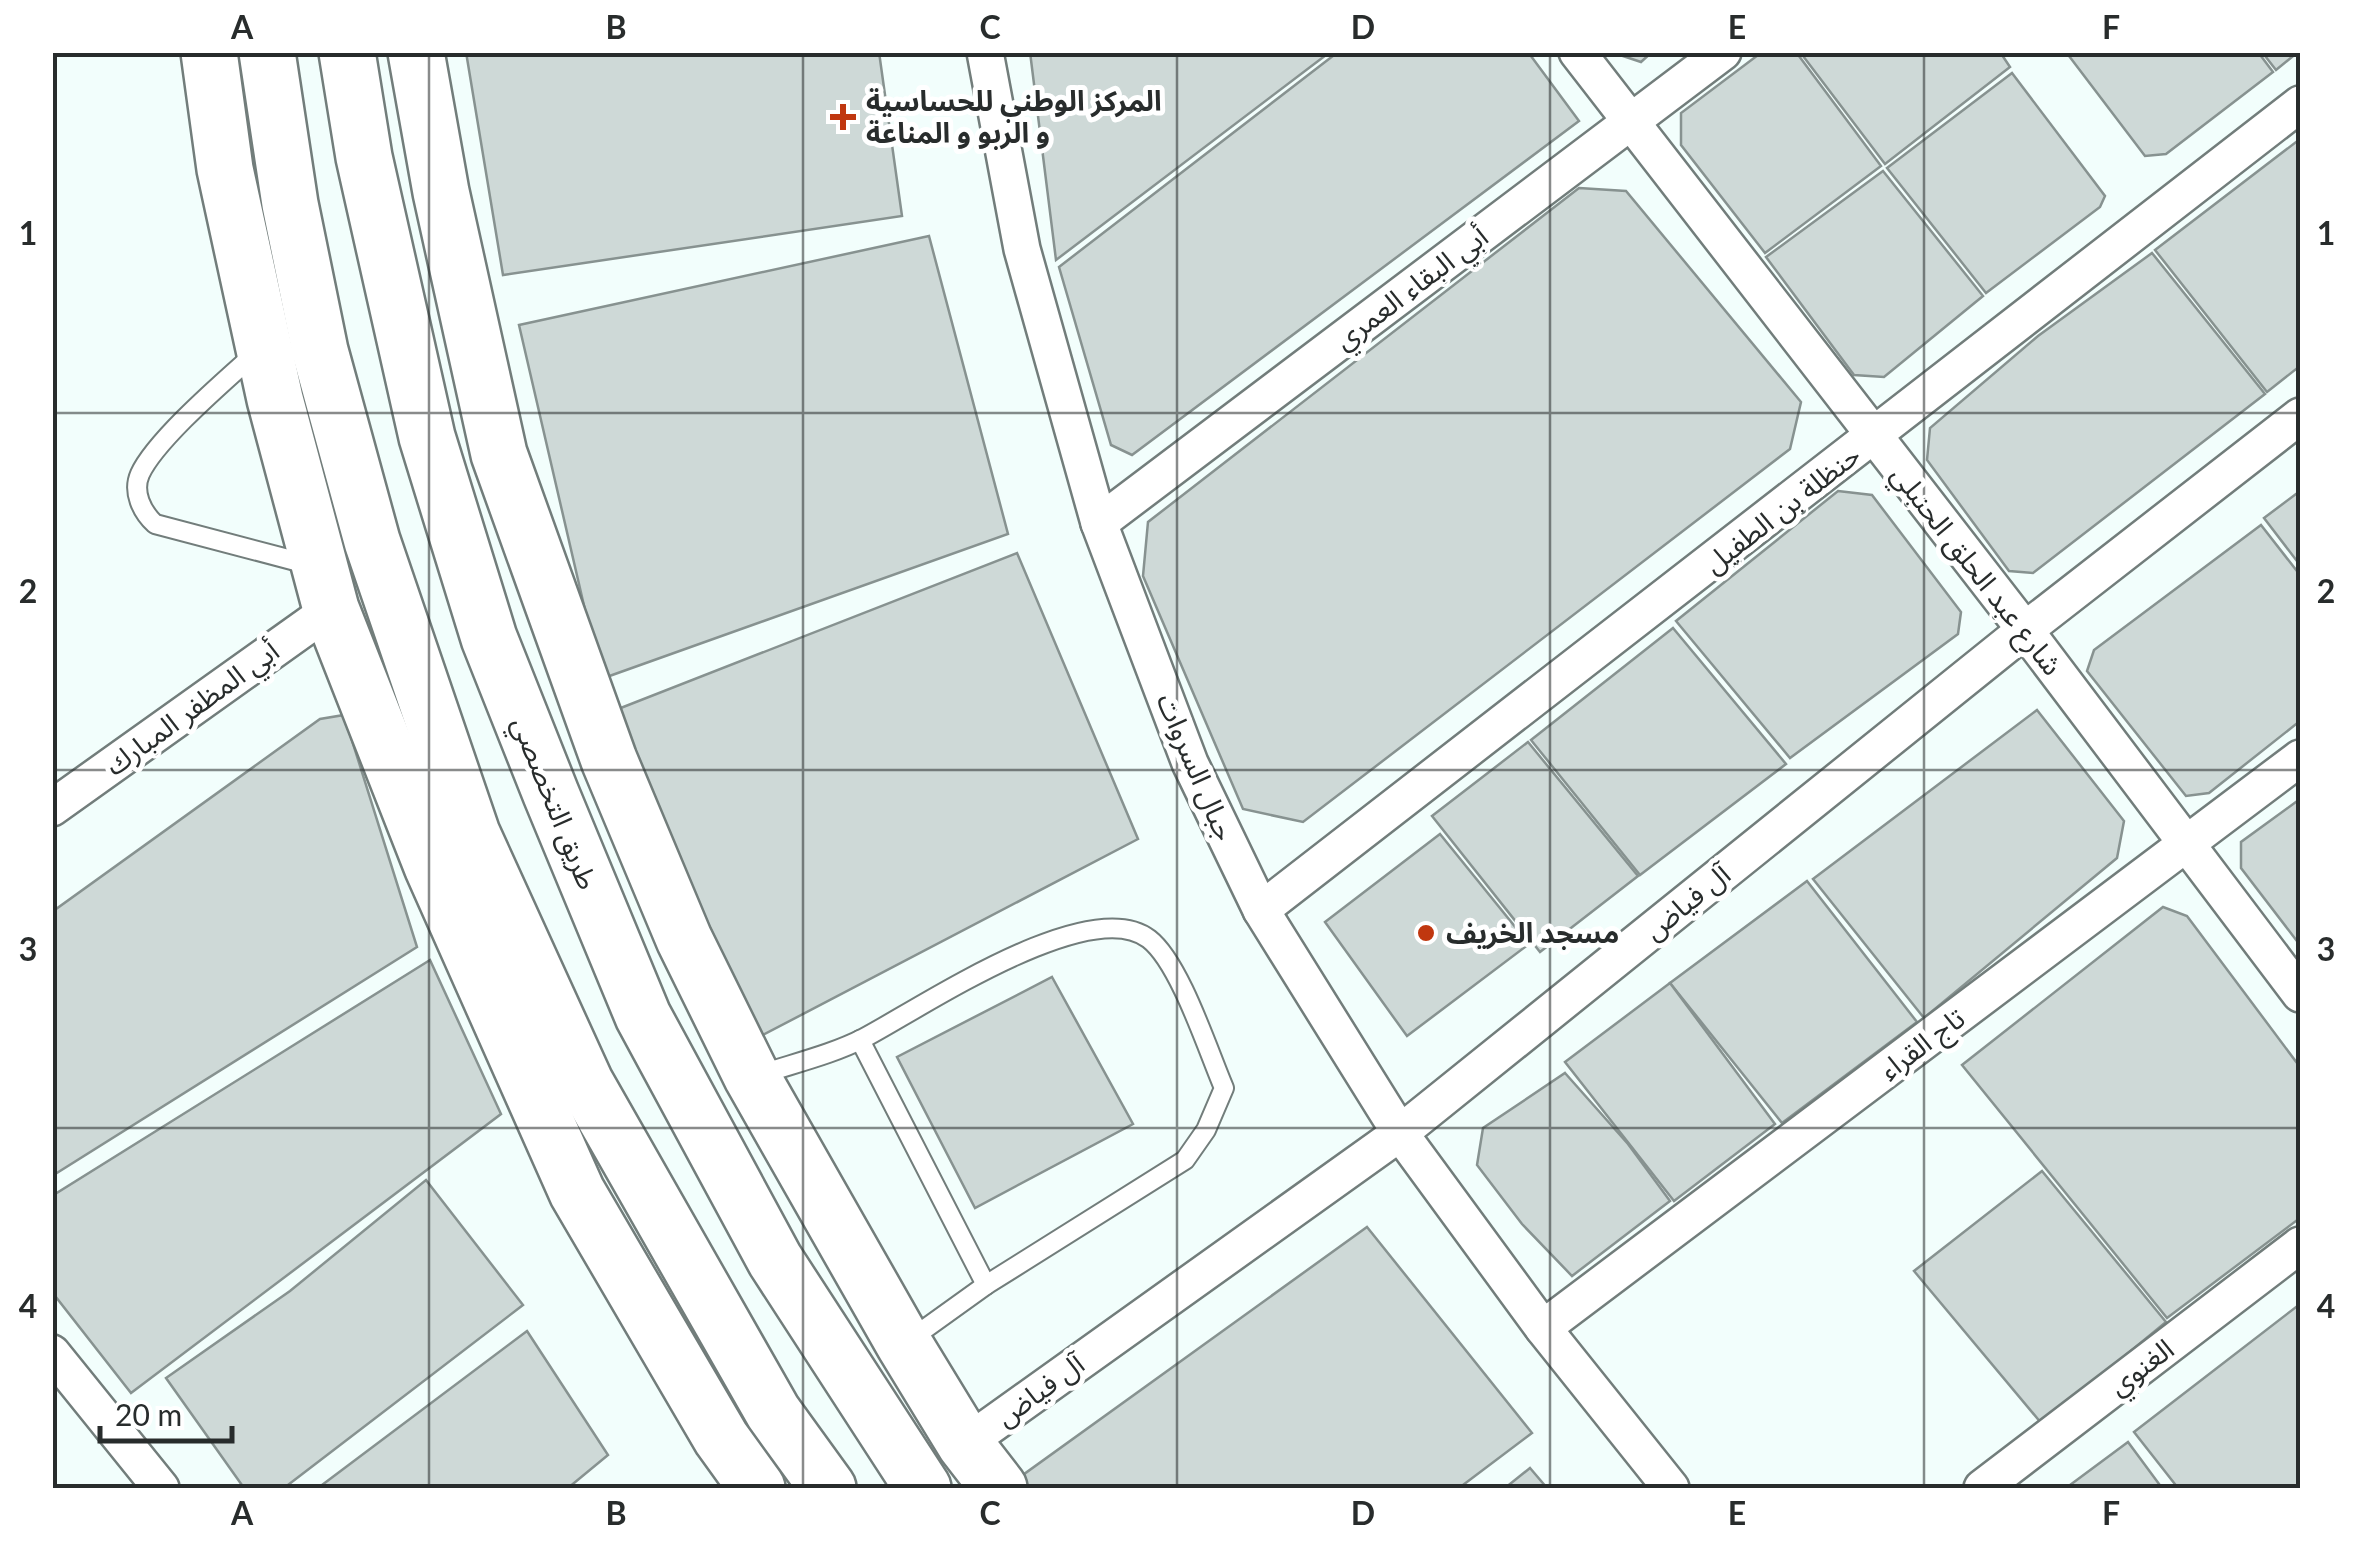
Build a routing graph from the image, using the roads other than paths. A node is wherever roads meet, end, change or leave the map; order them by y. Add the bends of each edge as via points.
1 (209, 52) edge
2 (267, 52) edge
3 (348, 52) edge
4 (416, 52) edge
5 (986, 52) edge
6 (1577, 52) edge
7 (1723, 52) edge
8 (2300, 104) edge
9 (1632, 123) junction
10 (252, 292) junction
11 (2300, 416) edge
12 (1875, 437) junction
13 (1098, 523) junction
14 (326, 590) junction
15 (2024, 630) junction
16 (2300, 758) edge
17 (52, 808) edge
18 (2186, 846) junction
19 (1261, 910) junction
20 (2300, 994) edge
21 (860, 1040) junction
22 (752, 1077) junction
23 (1400, 1133) junction
24 (2300, 1245) edge
25 (986, 1285) junction
26 (1542, 1328) junction
27 (904, 1344) junction
28 (52, 1354) edge
29 (965, 1444) junction
30 (161, 1488) edge
31 (756, 1488) edge
32 (828, 1488) edge
33 (923, 1488) edge
34 (999, 1488) edge
35 (1671, 1488) edge
36 (1982, 1488) edge

1 - 10 main road
2 - 32 main road via 320,351 372,541 472,834 585,1082 772,1412
3 - 33 main road, طريق التخصصي via 364,157 427,437 490,638 544,776 643,1016 775,1260
4 - 22 main road via 499,454 609,760 684,939
5 - 13 street, جبال السروات via 1022,249
6 - 9 street, شارع عبد الحلق الحنبلي
7 - 9 street, أبي البقاء العمري
8 - 12 street, حنظلة بن الطفيل
9 - 12 street, شارع عبد الحلق الحنبلي
9 - 13 street, أبي البقاء العمري
10 - 14 main road
10 - 14 lane via 250,358 149,461 139,476 140,500 155,524 296,558
11 - 15 street, آل فياض
12 - 15 street, شارع عبد الحلق الحنبلي
12 - 19 street, حنظلة بن الطفيل
13 - 19 street, جبال السروات via 1190,763
14 - 17 street, أبي المظفر المبارك
14 - 31 main road via 432,866 577,1192
15 - 18 street, شارع عبد الحلق الحنبلي
15 - 23 street, آل فياض
16 - 18 street, تاج القراء
18 - 20 street, شارع عبد الحلق الحنبلي
18 - 26 street, تاج القراء
19 - 23 street, جبال السروات
21 - 22 lane
21 - 25 lane
21 - 25 lane via 958,983 1084,931 1136,933 1174,970 1224,1088 1206,1130 1185,1160
22 - 27 main road
23 - 26 street, جبال السروات
23 - 29 street, آل فياض
24 - 36 street, الغنوي
25 - 27 lane
26 - 35 street, جبال السروات
27 - 29 main road
28 - 30 street
29 - 34 main road

